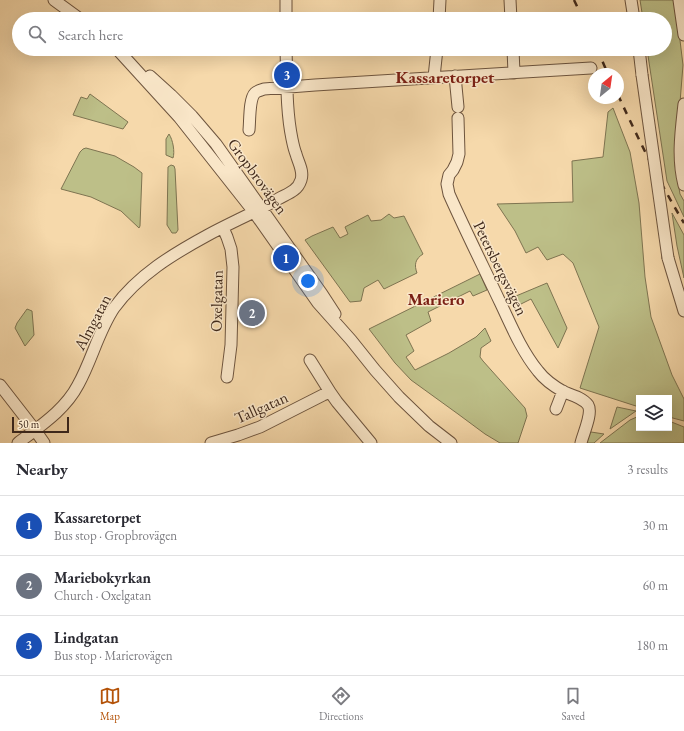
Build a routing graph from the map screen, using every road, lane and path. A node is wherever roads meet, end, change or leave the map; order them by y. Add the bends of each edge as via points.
1 (54, 0) edge
2 (286, 0) edge
3 (440, 0) edge
4 (510, 0) edge
5 (631, 0) edge
6 (679, 0) edge
7 (70, 12) edge
8 (286, 12) edge
9 (439, 12) edge
10 (511, 12) edge
11 (633, 12) edge
12 (684, 35) edge
13 (123, 56) edge
14 (286, 56) edge
15 (436, 56) edge
16 (513, 56) edge
17 (639, 56) edge
18 (588, 68) edge
19 (514, 73) junction
20 (455, 76) junction
21 (434, 77) junction
22 (288, 87) junction
23 (684, 104) edge
24 (249, 130) dead end
25 (684, 185) edge
26 (258, 210) junction
27 (223, 228) junction
28 (684, 311) edge
29 (310, 360) dead end
30 (227, 377) dead end
31 (0, 385) edge
32 (563, 391) junction
33 (327, 394) junction
34 (556, 409) dead end
35 (35, 430) junction
36 (18, 443) edge
37 (44, 443) edge
38 (211, 443) edge
39 (371, 443) edge
40 (451, 443) edge
41 (581, 443) edge

1 - 7 street
2 - 8 street
3 - 9 street
4 - 10 street
5 - 11 street
6 - 12 street
13 - 26 street, Gropbrovägen
14 - 22 street, Almgatan
15 - 21 street
16 - 19 street
17 - 28 street, bridge via 668,258
18 - 19 street
19 - 20 street
20 - 21 street
20 - 32 street, Petersbergsvägen via 459,154 453,170 448,175 448,194 528,358 539,373
21 - 22 street
22 - 24 street via 264,89 254,94 251,99
22 - 26 street, Almgatan via 291,132 301,168 301,181 294,190
23 - 25 street via 680,146
26 - 27 street, Almgatan
26 - 40 street, Gropbrovägen via 318,303 399,397
27 - 30 street, Oxelgatan via 231,249 233,267 231,345
27 - 35 street, Almgatan via 162,262 134,285 113,310 104,326 84,374 70,399
29 - 33 street
31 - 35 street
32 - 34 street
32 - 41 street, Petersbergsvägen via 581,399 589,408
33 - 38 street, Tallgatan via 260,427
33 - 39 street via 337,402
35 - 36 street, Almgatan
35 - 37 street

